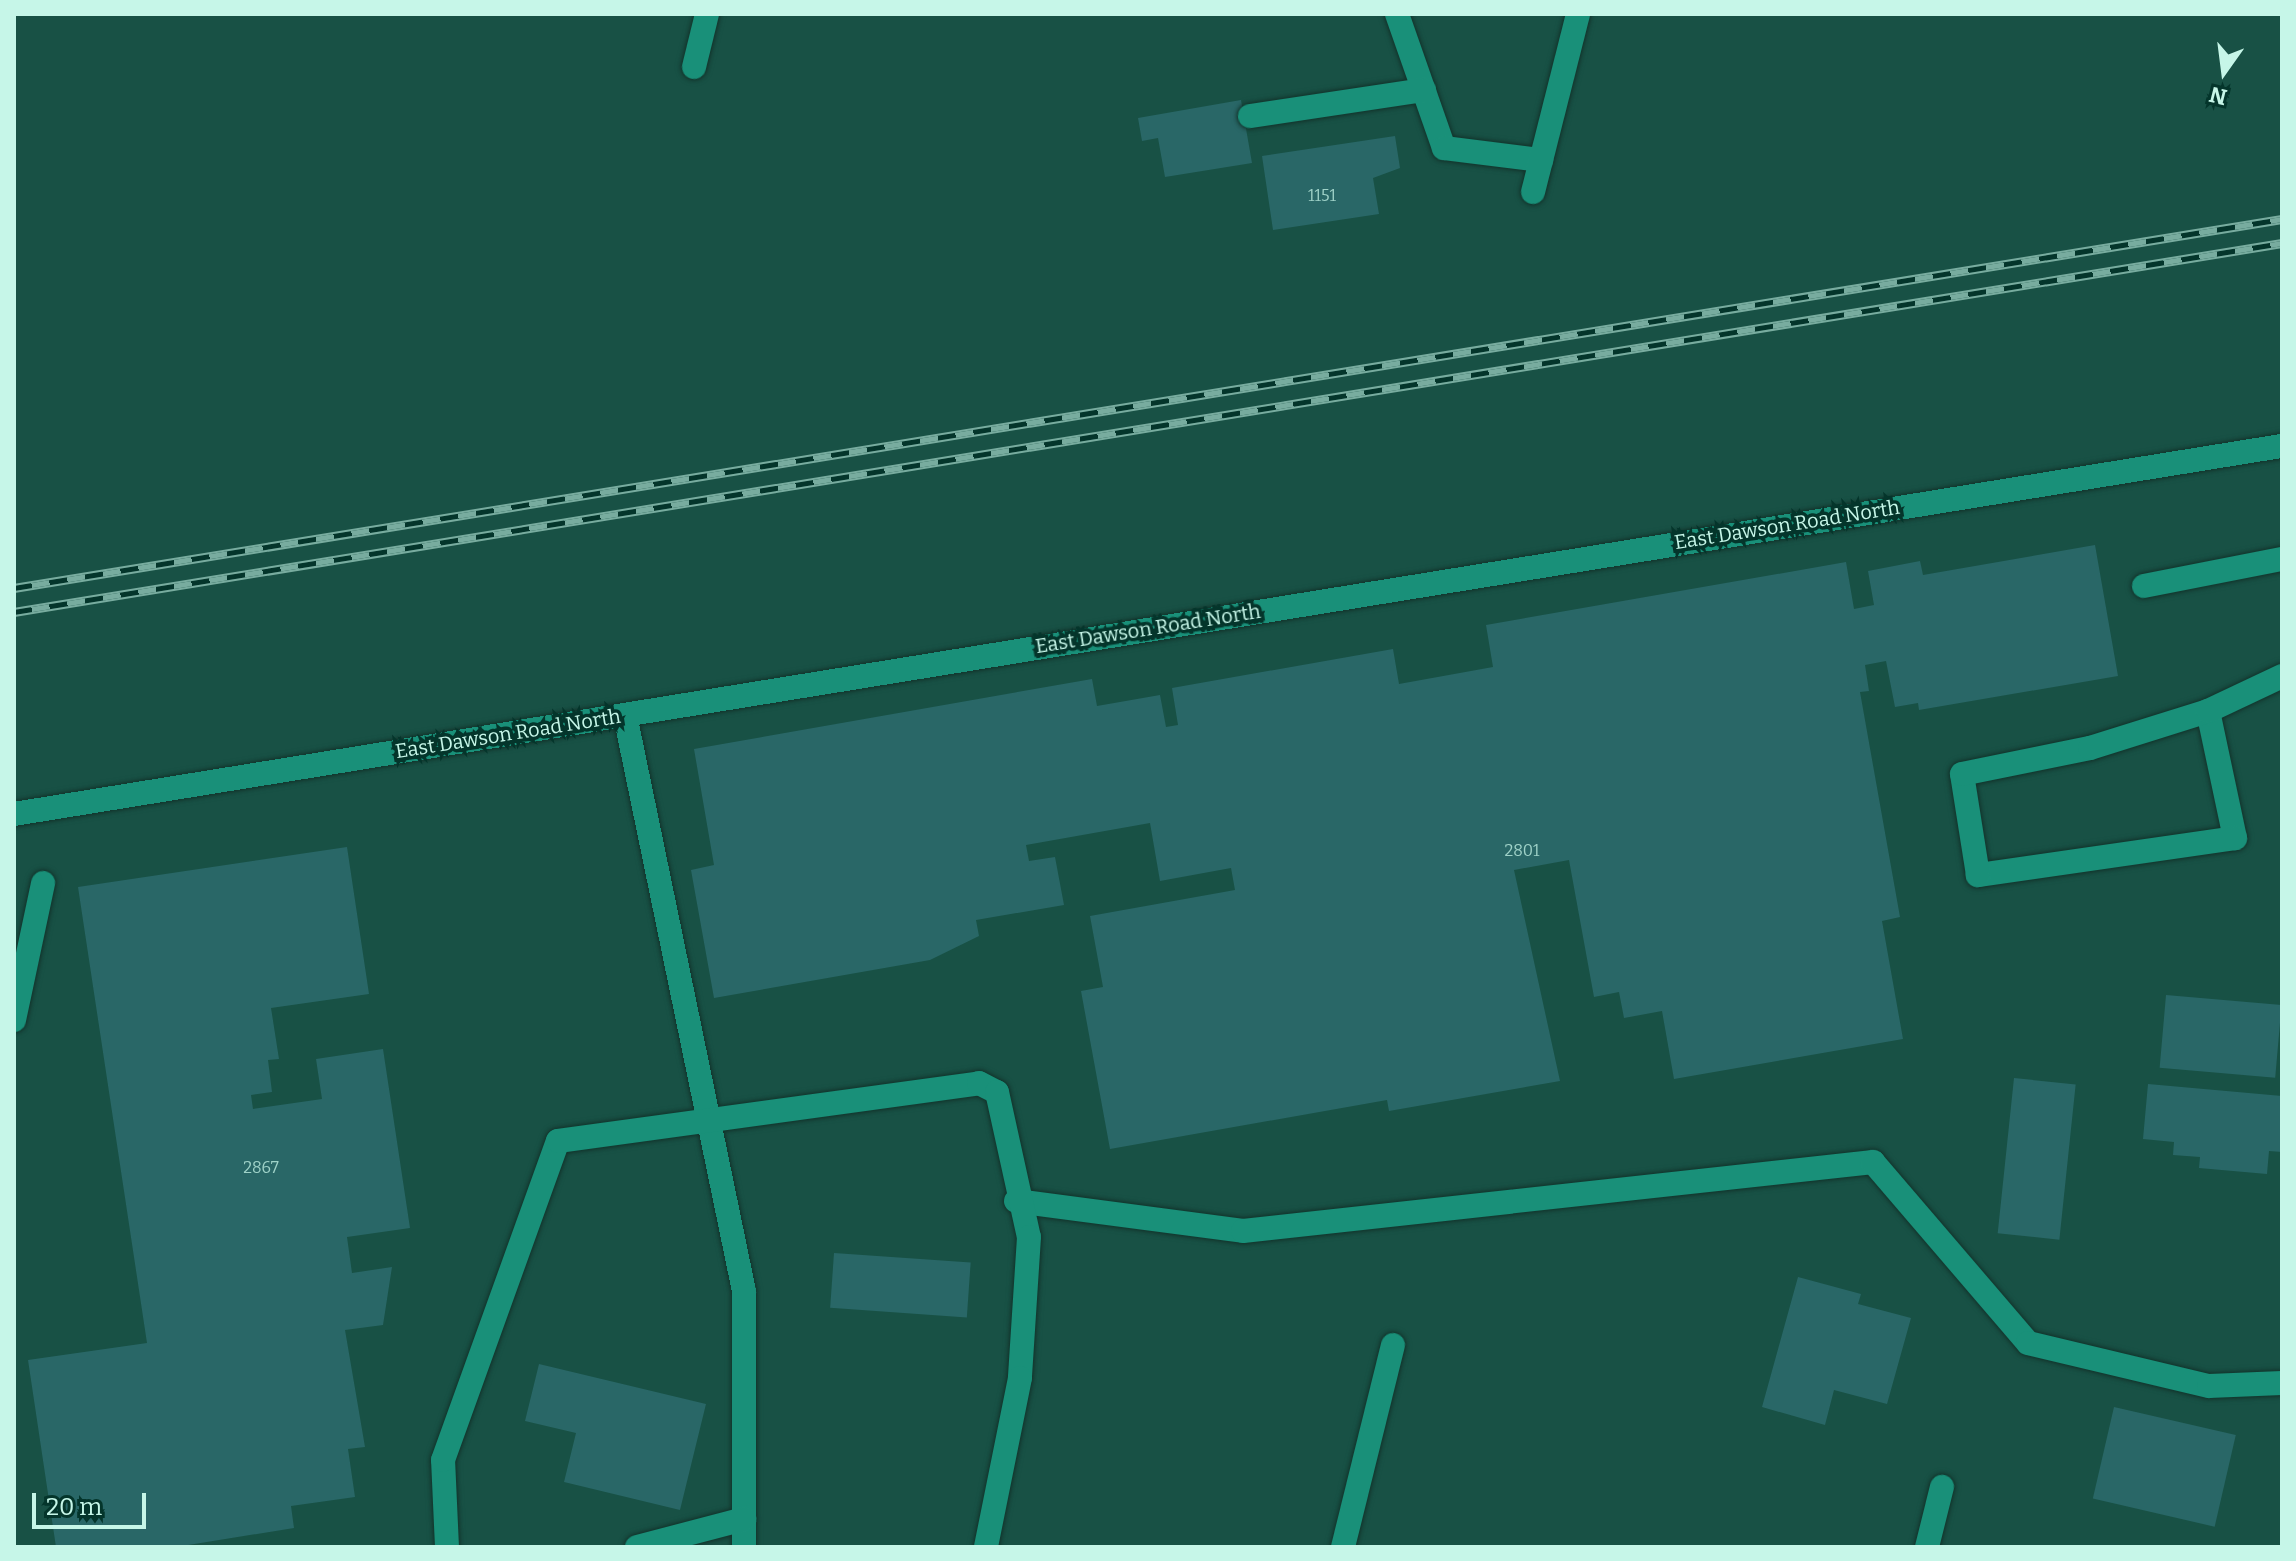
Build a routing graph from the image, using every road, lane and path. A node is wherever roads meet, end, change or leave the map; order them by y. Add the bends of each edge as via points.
1 (707, 14) edge
2 (1397, 14) edge
3 (1578, 14) edge
4 (694, 67) dead end
5 (1424, 90) junction
6 (1250, 116) dead end
7 (1541, 160) junction
8 (1533, 192) dead end
9 (2282, 446) edge
10 (2282, 559) edge
11 (2144, 586) dead end
12 (2282, 676) edge
13 (2208, 711) junction
14 (625, 715) junction
15 (14, 814) edge
16 (43, 883) dead end
17 (14, 1020) edge
18 (709, 1123) junction
19 (1016, 1201) junction
20 (1393, 1345) dead end
21 (2282, 1383) edge
22 (1942, 1487) dead end
23 (744, 1519) junction
24 (447, 1547) edge
25 (637, 1547) edge
26 (744, 1547) edge
27 (986, 1547) edge
28 (1343, 1547) edge
29 (1927, 1547) edge

1 - 4 street
2 - 5 street
3 - 7 street
5 - 6 street
5 - 7 street via 1444,148
7 - 8 street
9 - 14 street, East Dawson Road North
10 - 11 street
12 - 13 street
13 - 13 street via 2090,748 1962,774 1978,875 2235,838
14 - 15 street, East Dawson Road North
14 - 18 street via 641,763
16 - 17 street
18 - 19 street via 979,1083 997,1092
18 - 23 street via 744,1291
18 - 24 street via 558,1141 443,1460
19 - 21 street via 1243,1231 1873,1162 2028,1343 2209,1386
19 - 27 street via 1029,1237 1020,1378
20 - 28 street
22 - 29 street
23 - 25 street
23 - 26 street

